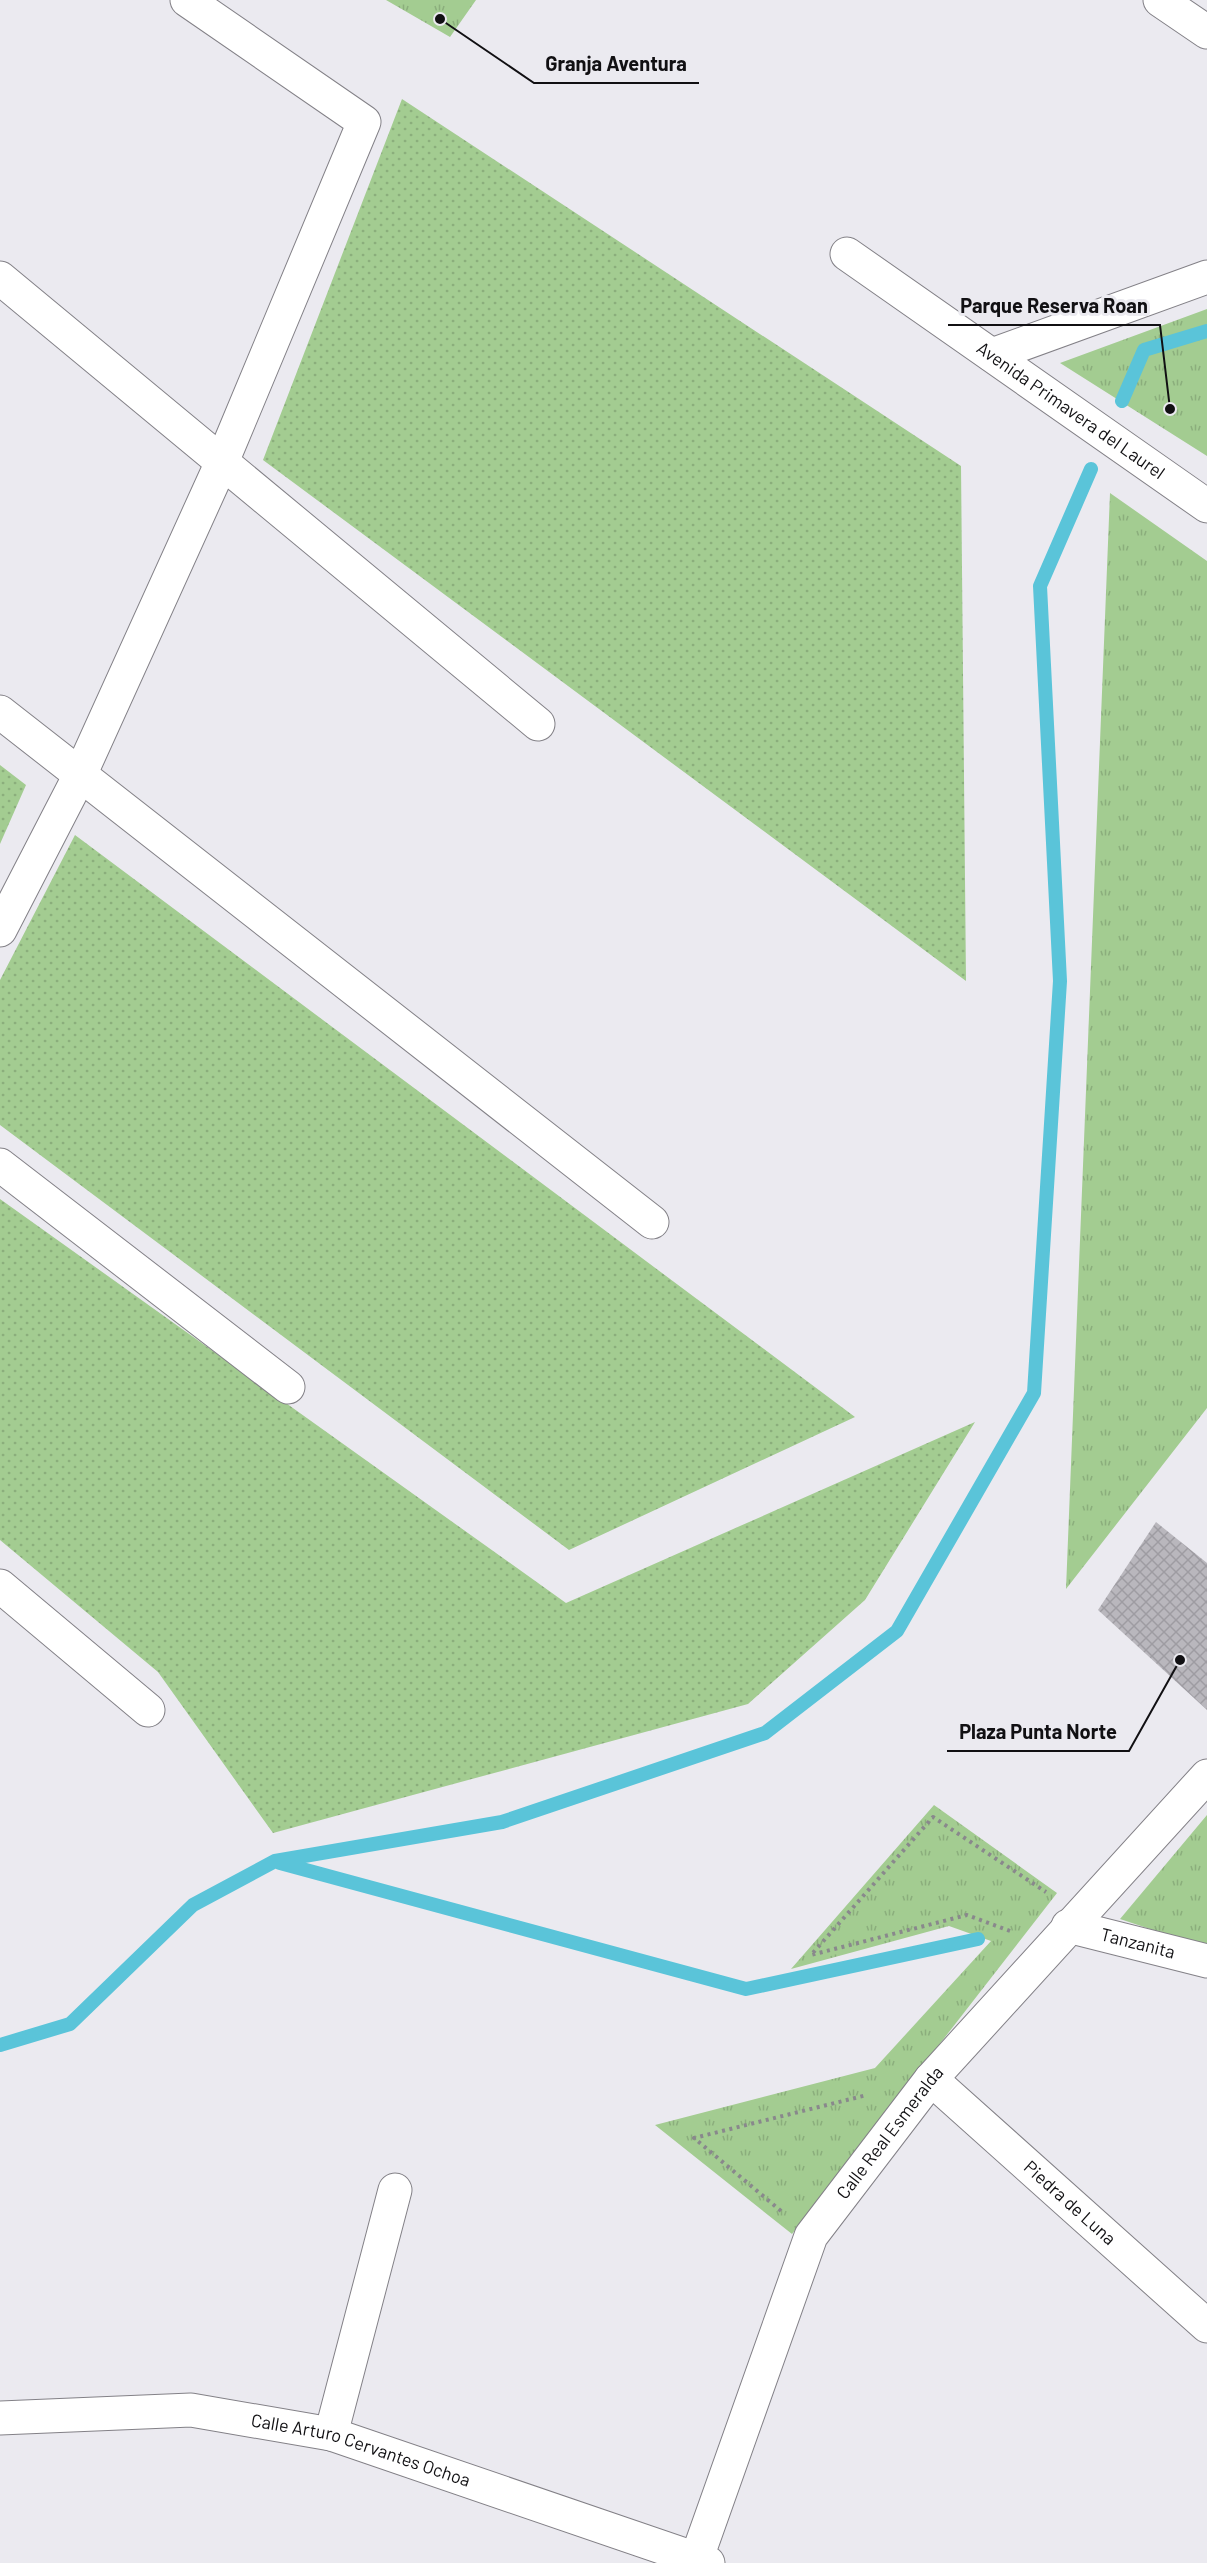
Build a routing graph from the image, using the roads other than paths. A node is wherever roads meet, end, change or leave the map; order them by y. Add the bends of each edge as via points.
1 (187, 0) edge
2 (1160, 0) edge
3 (1207, 32) edge
4 (847, 254) dead end
5 (1207, 277) edge
6 (0, 278) edge
7 (993, 355) junction
8 (222, 462) junction
9 (1207, 506) edge
10 (0, 712) edge
11 (538, 724) dead end
12 (80, 775) junction
13 (0, 930) edge
14 (0, 1165) edge
15 (652, 1222) dead end
16 (288, 1388) dead end
17 (0, 1586) edge
18 (148, 1710) dead end
19 (1207, 1776) edge
20 (1066, 1929) junction
21 (1207, 1961) edge
22 (932, 2079) junction
23 (395, 2190) dead end
24 (1207, 2326) edge
25 (0, 2418) edge
26 (331, 2434) junction
27 (700, 2561) edge

1 - 8 street via 363,123
2 - 3 street
4 - 7 street, Avenida Primavera del Laurel
5 - 7 street
6 - 8 street
7 - 9 street, Avenida Primavera del Laurel
8 - 11 street
8 - 12 street
10 - 12 street
12 - 13 street
12 - 15 street
14 - 16 street
17 - 18 street
19 - 20 street, Calle Real Esmeralda
20 - 21 street, Tanzanita
20 - 22 street, Calle Real Esmeralda
22 - 24 street, Piedra de Luna
22 - 27 street, Calle Real Esmeralda via 812,2236
23 - 26 street
25 - 26 street, Calle Arturo Cervantes Ochoa via 191,2410
26 - 27 street, Calle Arturo Cervantes Ochoa

